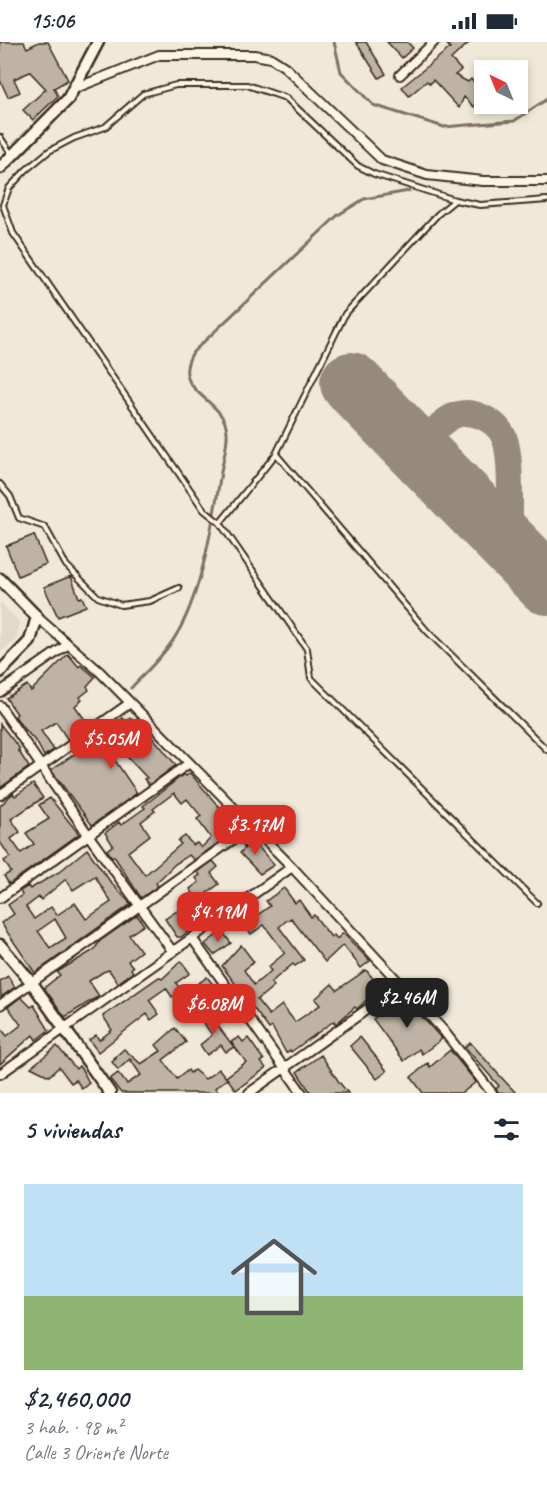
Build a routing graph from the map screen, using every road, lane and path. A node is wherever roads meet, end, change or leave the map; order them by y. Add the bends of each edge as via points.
1 (98, 42) edge
2 (434, 42) edge
3 (400, 75) dead end
4 (76, 88) junction
5 (0, 136) edge
6 (13, 155) junction
7 (0, 168) edge
8 (547, 181) edge
9 (455, 200) junction
10 (547, 200) edge
11 (276, 454) junction
12 (0, 484) edge
13 (219, 522) junction
14 (0, 579) edge
15 (179, 588) dead end
16 (37, 617) junction
17 (67, 645) junction
18 (0, 672) edge
19 (0, 692) edge
20 (130, 703) junction
21 (0, 706) edge
22 (547, 750) edge
23 (188, 764) junction
24 (41, 766) junction
25 (0, 795) edge
26 (252, 826) junction
27 (89, 836) junction
28 (292, 867) junction
29 (0, 898) edge
30 (537, 903) dead end
31 (141, 905) junction
32 (192, 938) junction
33 (0, 945) edge
34 (173, 952) junction
35 (32, 983) junction
36 (402, 985) junction
37 (0, 1005) edge
38 (373, 1005) joint
39 (64, 1029) junction
40 (284, 1068) junction
41 (0, 1074) edge
42 (110, 1093) edge
43 (249, 1093) edge
44 (302, 1093) edge
45 (492, 1093) edge

1 - 4 street
2 - 3 street
4 - 6 street
4 - 8 street via 159,55 271,58 382,160 427,175 483,181
5 - 6 lane
6 - 7 street
9 - 10 lane via 480,205
9 - 11 lane via 345,314
9 - 13 lane via 358,166 286,98 246,84 176,85 143,94 105,127 49,152 9,188 3,205 13,233 208,515
11 - 13 lane
11 - 22 lane via 427,631
12 - 15 lane via 19,518 45,527 66,565 98,597 122,605 150,601
13 - 30 lane via 307,649 311,678
14 - 16 street
16 - 17 street
16 - 18 street via 30,641
17 - 19 street
17 - 20 street
20 - 23 street
20 - 24 street
21 - 24 street
23 - 26 street
23 - 27 street
24 - 25 street
24 - 27 street
26 - 28 street
26 - 31 street
27 - 29 street
27 - 31 street
28 - 32 street
28 - 36 street
31 - 34 street
31 - 35 street
32 - 34 street
32 - 40 street
33 - 35 street
34 - 39 street
35 - 37 street
35 - 39 street
36 - 38 path
36 - 45 street
38 - 40 street
39 - 41 street
39 - 42 street
40 - 43 street
40 - 44 street

